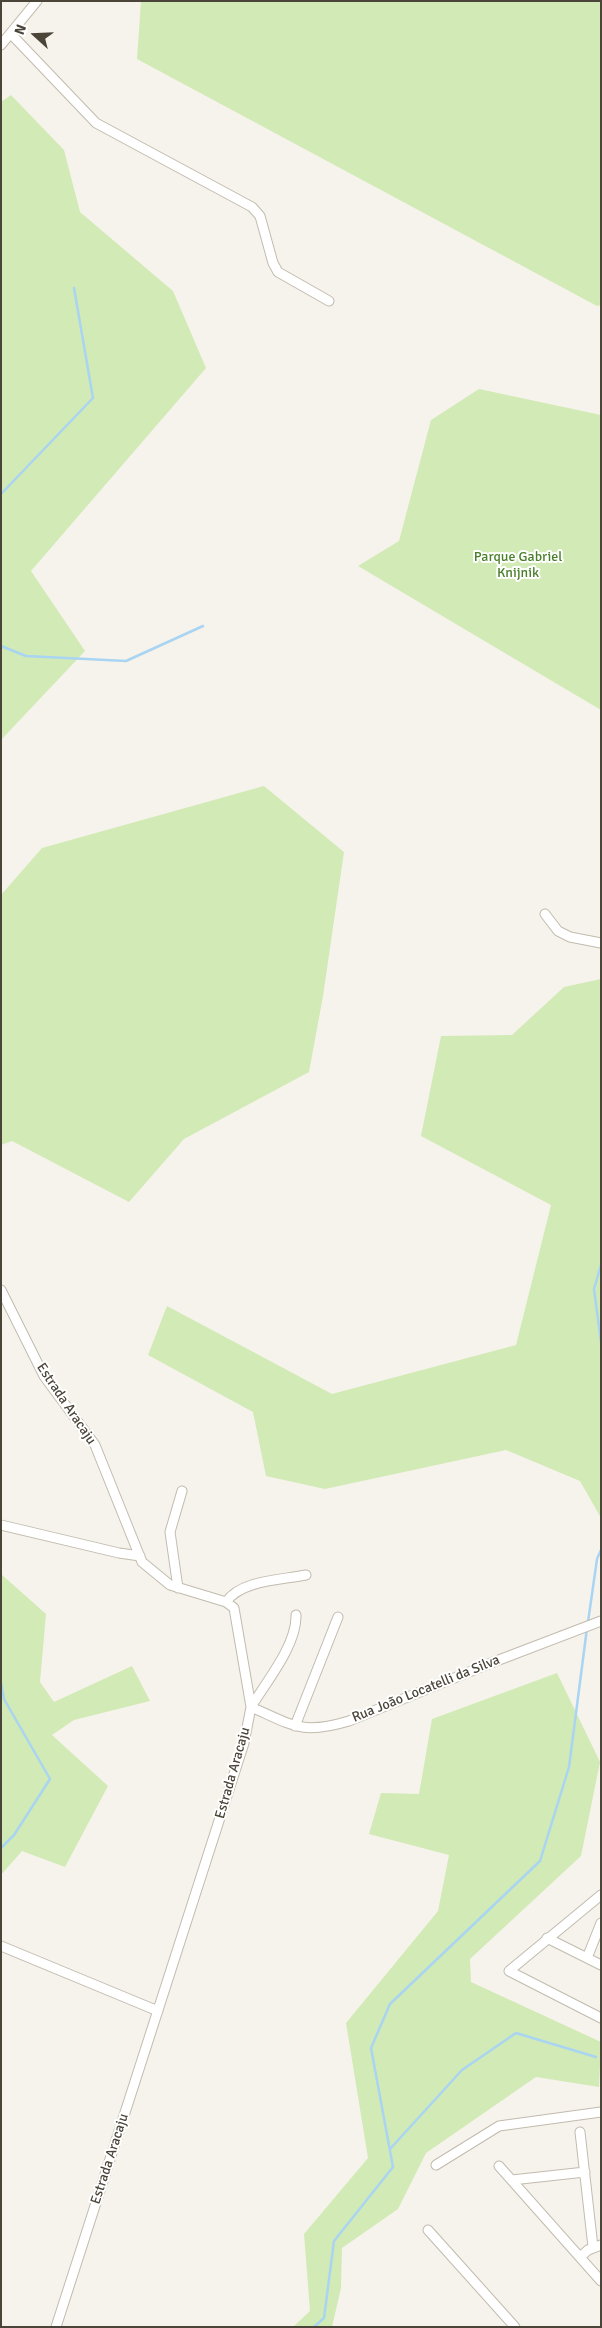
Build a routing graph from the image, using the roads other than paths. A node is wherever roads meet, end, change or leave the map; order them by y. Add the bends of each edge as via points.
1 (37, 1) edge
2 (11, 34) junction
3 (1, 45) edge
4 (329, 301) dead end
5 (545, 914) dead end
6 (601, 943) edge
7 (1, 1290) edge
8 (182, 1491) dead end
9 (1, 1525) edge
10 (140, 1556) junction
11 (306, 1575) dead end
12 (178, 1588) junction
13 (226, 1602) junction
14 (296, 1615) dead end
15 (338, 1617) dead end
16 (601, 1621) edge
17 (251, 1707) junction
18 (295, 1726) junction
19 (601, 1895) edge
20 (601, 1923) edge
21 (547, 1938) junction
22 (1, 1946) edge
23 (587, 1958) junction
24 (601, 1965) edge
25 (158, 2011) junction
26 (601, 2018) edge
27 (601, 2112) edge
28 (580, 2132) dead end
29 (436, 2165) dead end
30 (499, 2166) dead end
31 (585, 2172) junction
32 (512, 2180) junction
33 (428, 2230) dead end
34 (597, 2246) edge
35 (580, 2257) junction
36 (601, 2281) edge
37 (56, 2327) edge
38 (515, 2327) edge

1 - 2 street
2 - 3 street
2 - 4 street via 96,123 252,207 260,216 278,272
5 - 6 street via 558,931 570,937
7 - 10 street, Estrada Aracaju via 44,1376 95,1445
8 - 12 street via 170,1532
9 - 10 street
10 - 12 street, Estrada Aracaju via 156,1574
11 - 13 street via 246,1587
12 - 13 street, Estrada Aracaju
13 - 17 street, Estrada Aracaju via 234,1608
14 - 17 street via 290,1641
15 - 18 street
16 - 18 street, Rua João Locatelli da Silva via 349,1721 326,1728
17 - 18 street, Rua João Locatelli da Silva
17 - 25 street, Estrada Aracaju via 244,1743
19 - 21 street
20 - 23 street
21 - 23 street
21 - 26 street via 508,1971
22 - 25 street
23 - 24 street
25 - 37 street, Estrada Aracaju
27 - 29 street via 499,2126
28 - 31 street
30 - 32 street
31 - 32 street
31 - 34 street
32 - 35 street
33 - 38 street
34 - 35 street
35 - 36 street

